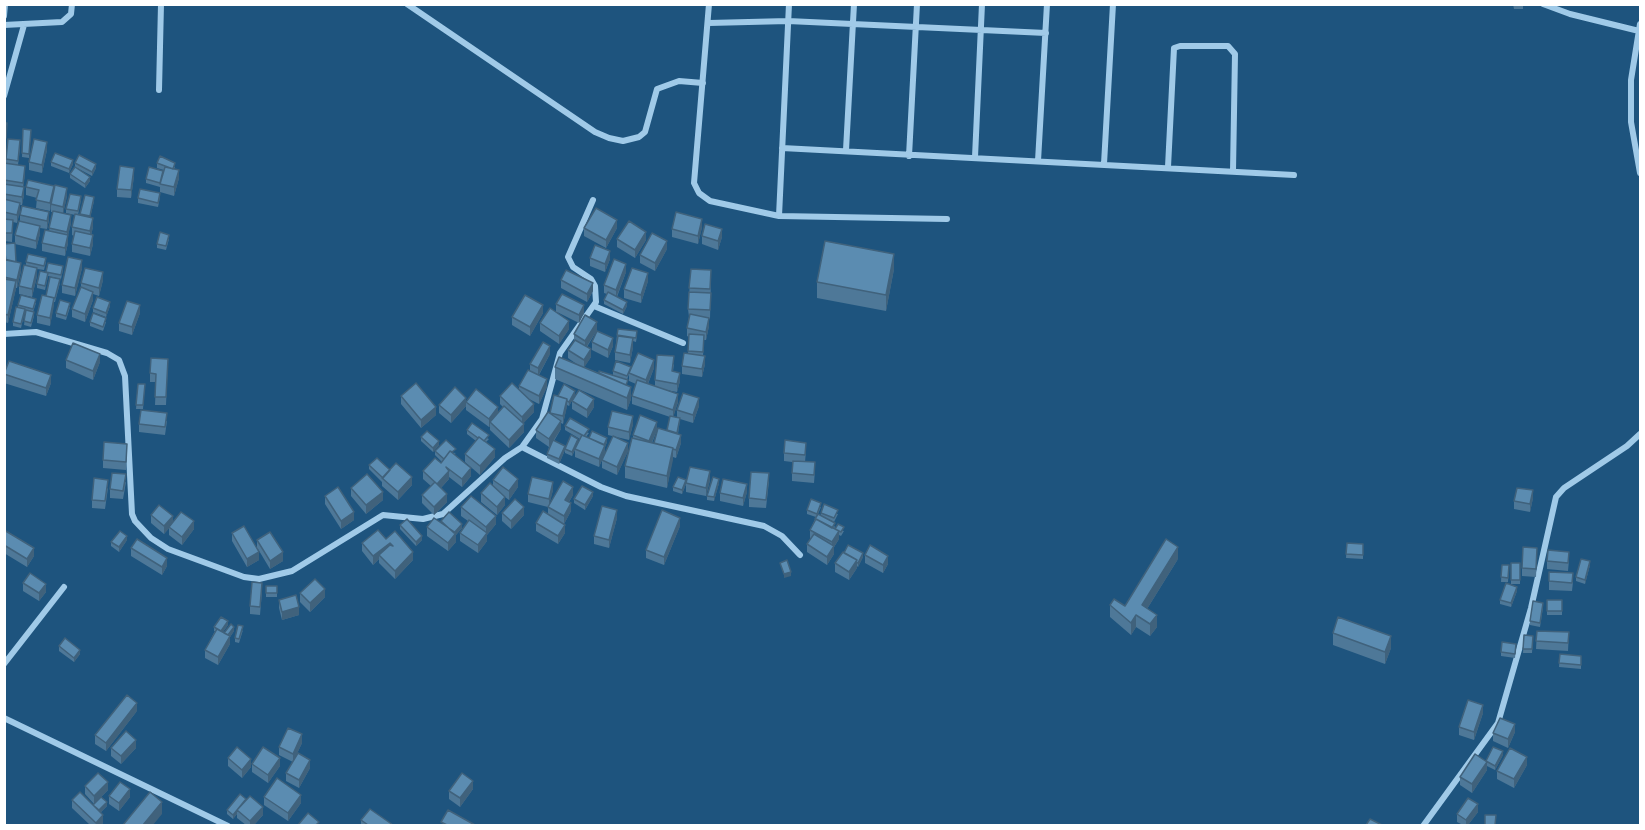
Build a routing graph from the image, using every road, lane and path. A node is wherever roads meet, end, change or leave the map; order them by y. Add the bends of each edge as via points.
1 (5, 4) edge
2 (72, 4) edge
3 (161, 4) edge
4 (406, 4) edge
5 (710, 4) edge
6 (789, 4) edge
7 (854, 4) edge
8 (917, 4) edge
9 (982, 4) edge
10 (1047, 4) edge
11 (1113, 4) edge
12 (1543, 4) edge
13 (4, 16) edge
14 (788, 21) junction
15 (709, 23) junction
16 (1641, 24) edge
17 (4, 25) edge
18 (853, 25) junction
19 (24, 26) junction
20 (916, 28) junction
21 (1639, 31) edge
22 (980, 32) junction
23 (1046, 33) junction
24 (703, 82) junction
25 (159, 90) dead end
26 (4, 96) edge
27 (782, 147) junction
28 (846, 150) junction
29 (909, 156) junction
30 (975, 158) junction
31 (1038, 160) junction
32 (1104, 164) junction
33 (1168, 167) junction
34 (1233, 171) junction
35 (1641, 173) edge
36 (1294, 175) dead end
37 (592, 200) dead end
38 (779, 216) junction
39 (947, 219) dead end
40 (594, 306) junction
41 (4, 334) edge
42 (683, 343) dead end
43 (1641, 434) edge
44 (522, 447) junction
45 (800, 555) dead end
46 (64, 587) dead end
47 (4, 664) edge
48 (4, 718) edge
49 (228, 825) edge
50 (1423, 825) edge

1 - 13 street
2 - 19 street via 69,19
3 - 25 street
4 - 24 street via 609,138 623,141 639,138 645,132 657,89 679,81
5 - 15 street
6 - 14 street
7 - 18 street
8 - 20 street
9 - 22 street
10 - 23 street
11 - 32 street
12 - 21 street
14 - 15 street
14 - 18 street
14 - 27 street
15 - 24 street
16 - 21 street
17 - 19 street
18 - 20 street
18 - 28 street
19 - 26 street
20 - 22 street
20 - 29 street
21 - 35 street via 1631,80 1631,122
22 - 23 street
22 - 30 street
23 - 31 street
24 - 38 street via 694,183 699,193 710,201
27 - 28 street
27 - 38 street
28 - 29 street
29 - 30 street
30 - 31 street
31 - 32 street
32 - 33 street
33 - 34 street
33 - 34 street via 1174,48 1228,46 1235,54
34 - 36 street
37 - 40 street via 568,257 573,267 595,286
38 - 39 street
40 - 42 street
40 - 44 street via 560,353 542,419
41 - 44 street via 36,332 119,360 124,376 135,520 168,549 244,577 260,579 292,571 383,515 423,519 443,514
43 - 50 street via 1556,497 1531,608 1498,723
44 - 45 street via 626,496 764,526 782,536
46 - 47 street
48 - 49 street

